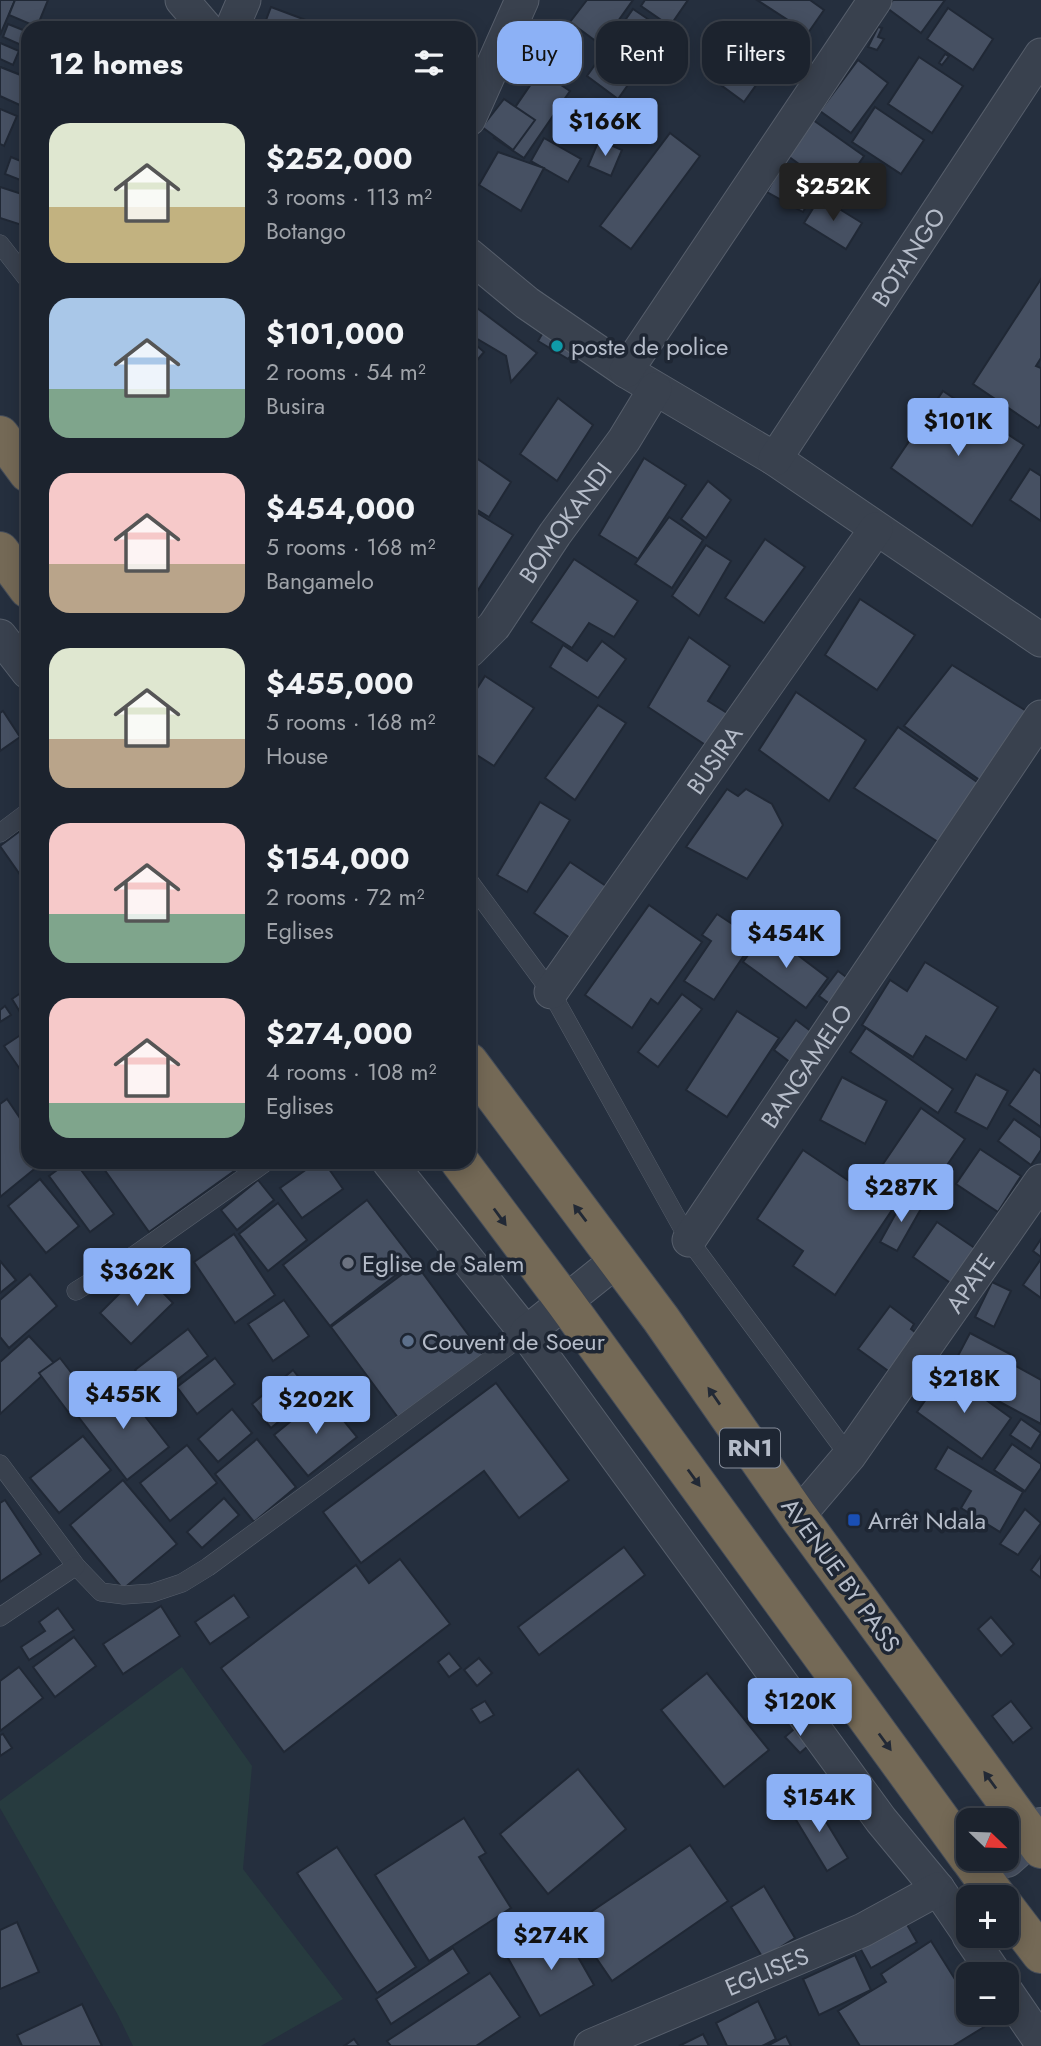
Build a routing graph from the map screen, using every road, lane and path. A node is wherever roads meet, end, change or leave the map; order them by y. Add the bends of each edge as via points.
1 (182, 0) edge
2 (244, 0) edge
3 (522, 0) edge
4 (875, 0) edge
5 (200, 21) edge
6 (235, 21) edge
7 (1041, 55) edge
8 (476, 103) edge
9 (0, 244) edge
10 (476, 261) edge
11 (21, 271) edge
12 (626, 371) junction
13 (655, 389) junction
14 (0, 435) edge
15 (775, 459) junction
16 (21, 463) edge
17 (876, 529) junction
18 (0, 551) edge
19 (21, 580) edge
20 (0, 636) edge
21 (1041, 640) edge
22 (476, 644) edge
23 (21, 663) edge
24 (1041, 717) edge
25 (21, 817) edge
26 (0, 833) edge
27 (476, 890) edge
28 (551, 992) junction
29 (476, 1071) edge
30 (255, 1169) edge
31 (395, 1169) edge
32 (465, 1169) edge
33 (1041, 1181) edge
34 (688, 1240) junction
35 (616, 1261) junction
36 (76, 1291) dead end
37 (565, 1302) junction
38 (526, 1333) junction
39 (849, 1456) junction
40 (0, 1464) edge
41 (797, 1517) junction
42 (76, 1566) junction
43 (0, 1617) edge
44 (965, 1808) edge
45 (975, 1808) edge
46 (938, 1889) junction
47 (956, 1916) edge
48 (1019, 1926) edge
49 (1041, 1954) edge
50 (1019, 2010) edge
51 (1041, 2042) edge
52 (592, 2046) edge

1 - 5 street
2 - 6 street
3 - 8 street
4 - 12 street
7 - 15 street, BOTANGO
9 - 11 lane
10 - 12 street via 527,303
12 - 13 street
13 - 15 street
13 - 22 street, BOMOKANDI via 494,626
14 - 16 highway
15 - 17 street
17 - 21 street
17 - 28 street, BUSIRA
18 - 19 highway
20 - 23 street
24 - 34 street, BANGAMELO
25 - 26 lane
27 - 28 lane
28 - 34 lane
35 -> 29 highway, AVENUE BY PASS / RN1
30 - 36 lane
31 - 38 street
32 -> 37 highway, AVENUE BY PASS / RN1
33 - 39 street, APATE
34 - 39 lane
35 - 37 street
41 -> 35 highway, AVENUE BY PASS / RN1
37 - 38 street
37 -> 44 highway, AVENUE BY PASS / RN1
38 - 42 lane via 182,1583 152,1593 100,1592
38 - 46 street via 881,1821
39 - 41 street, APATE
40 - 42 lane
45 -> 41 highway, AVENUE BY PASS / RN1
42 - 43 lane
46 - 47 street
46 - 52 street, EGLISES via 863,1930
48 - 49 highway
50 - 51 street

